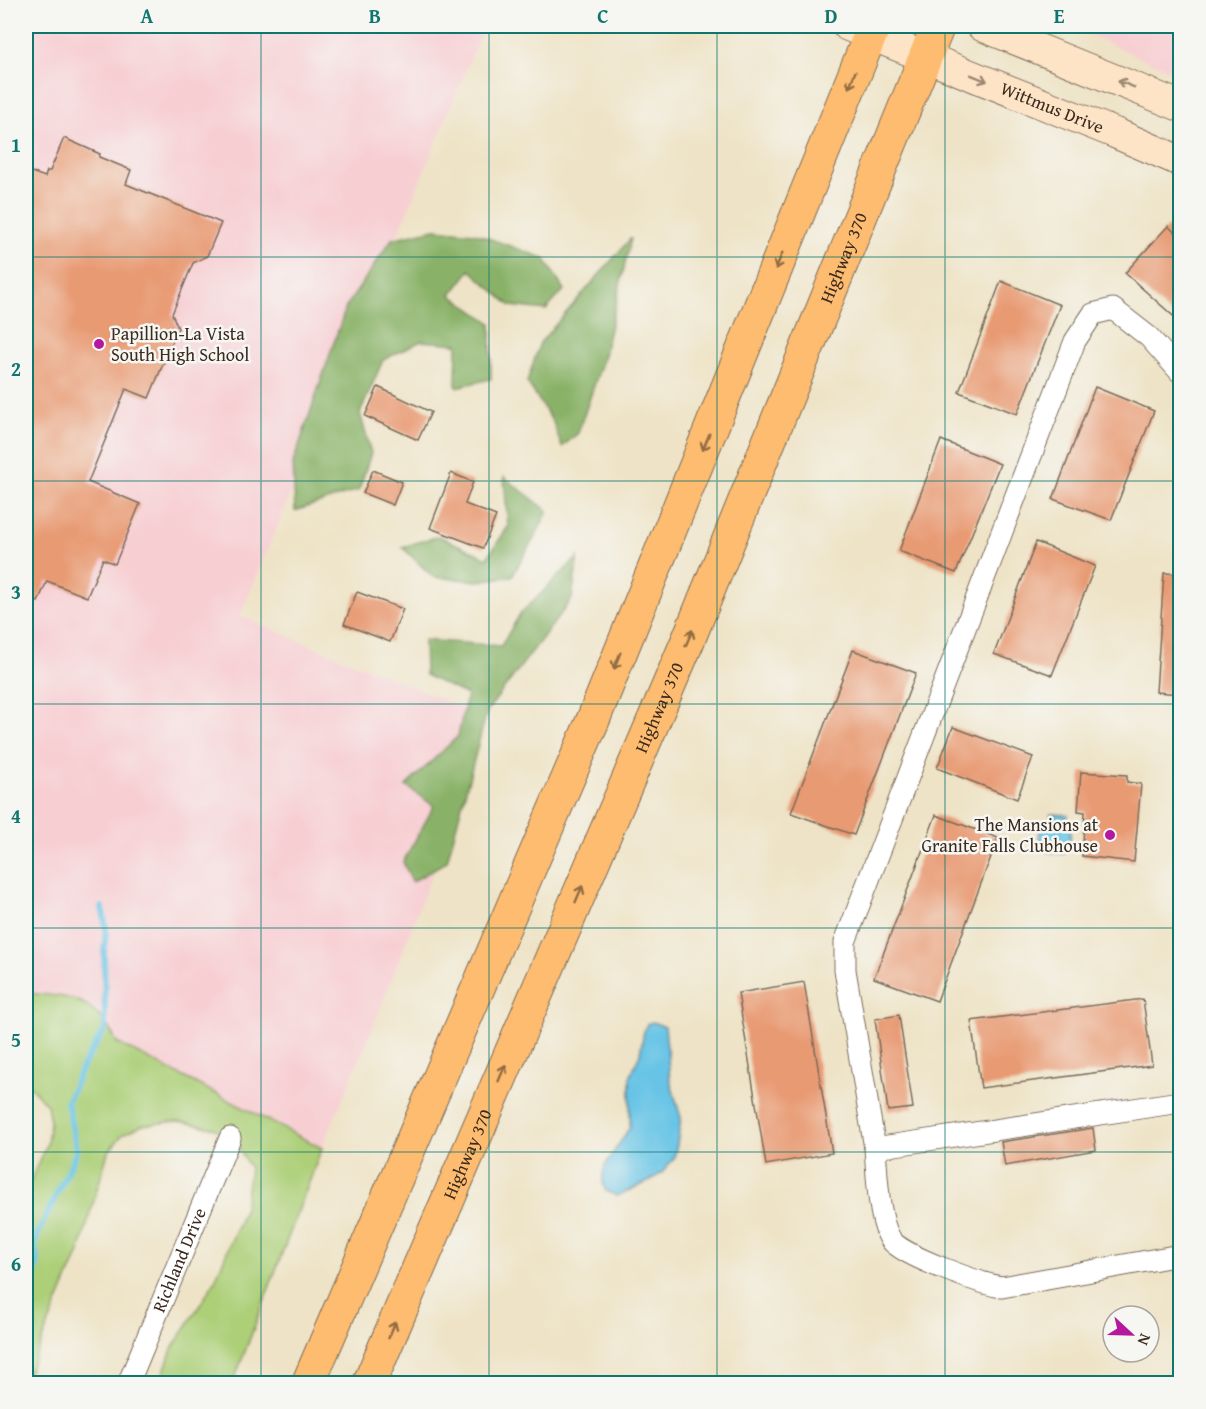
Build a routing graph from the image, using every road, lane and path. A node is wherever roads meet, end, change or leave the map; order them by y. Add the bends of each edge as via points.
1 (938, 26) edge
2 (982, 26) edge
3 (864, 28) edge
4 (925, 56) junction
5 (1180, 106) edge
6 (1180, 161) edge
7 (1180, 372) edge
8 (1180, 1102) edge
9 (230, 1138) dead end
10 (874, 1148) junction
11 (1180, 1255) edge
12 (128, 1383) edge
13 (308, 1383) edge
14 (369, 1383) edge

1 - 4 highway, Highway 370
5 -> 2 street
3 - 4 street, Wittmus Drive
3 -> 13 highway via 593,720
4 -> 6 street, Wittmus Drive
14 -> 4 highway, Highway 370 via 689,638
7 - 10 street via 1149,337 1113,309 1093,314 1075,341 845,942 844,970
8 - 10 street
9 - 12 street, Richland Drive
10 - 11 street via 891,1241 910,1254 986,1285 1002,1287

